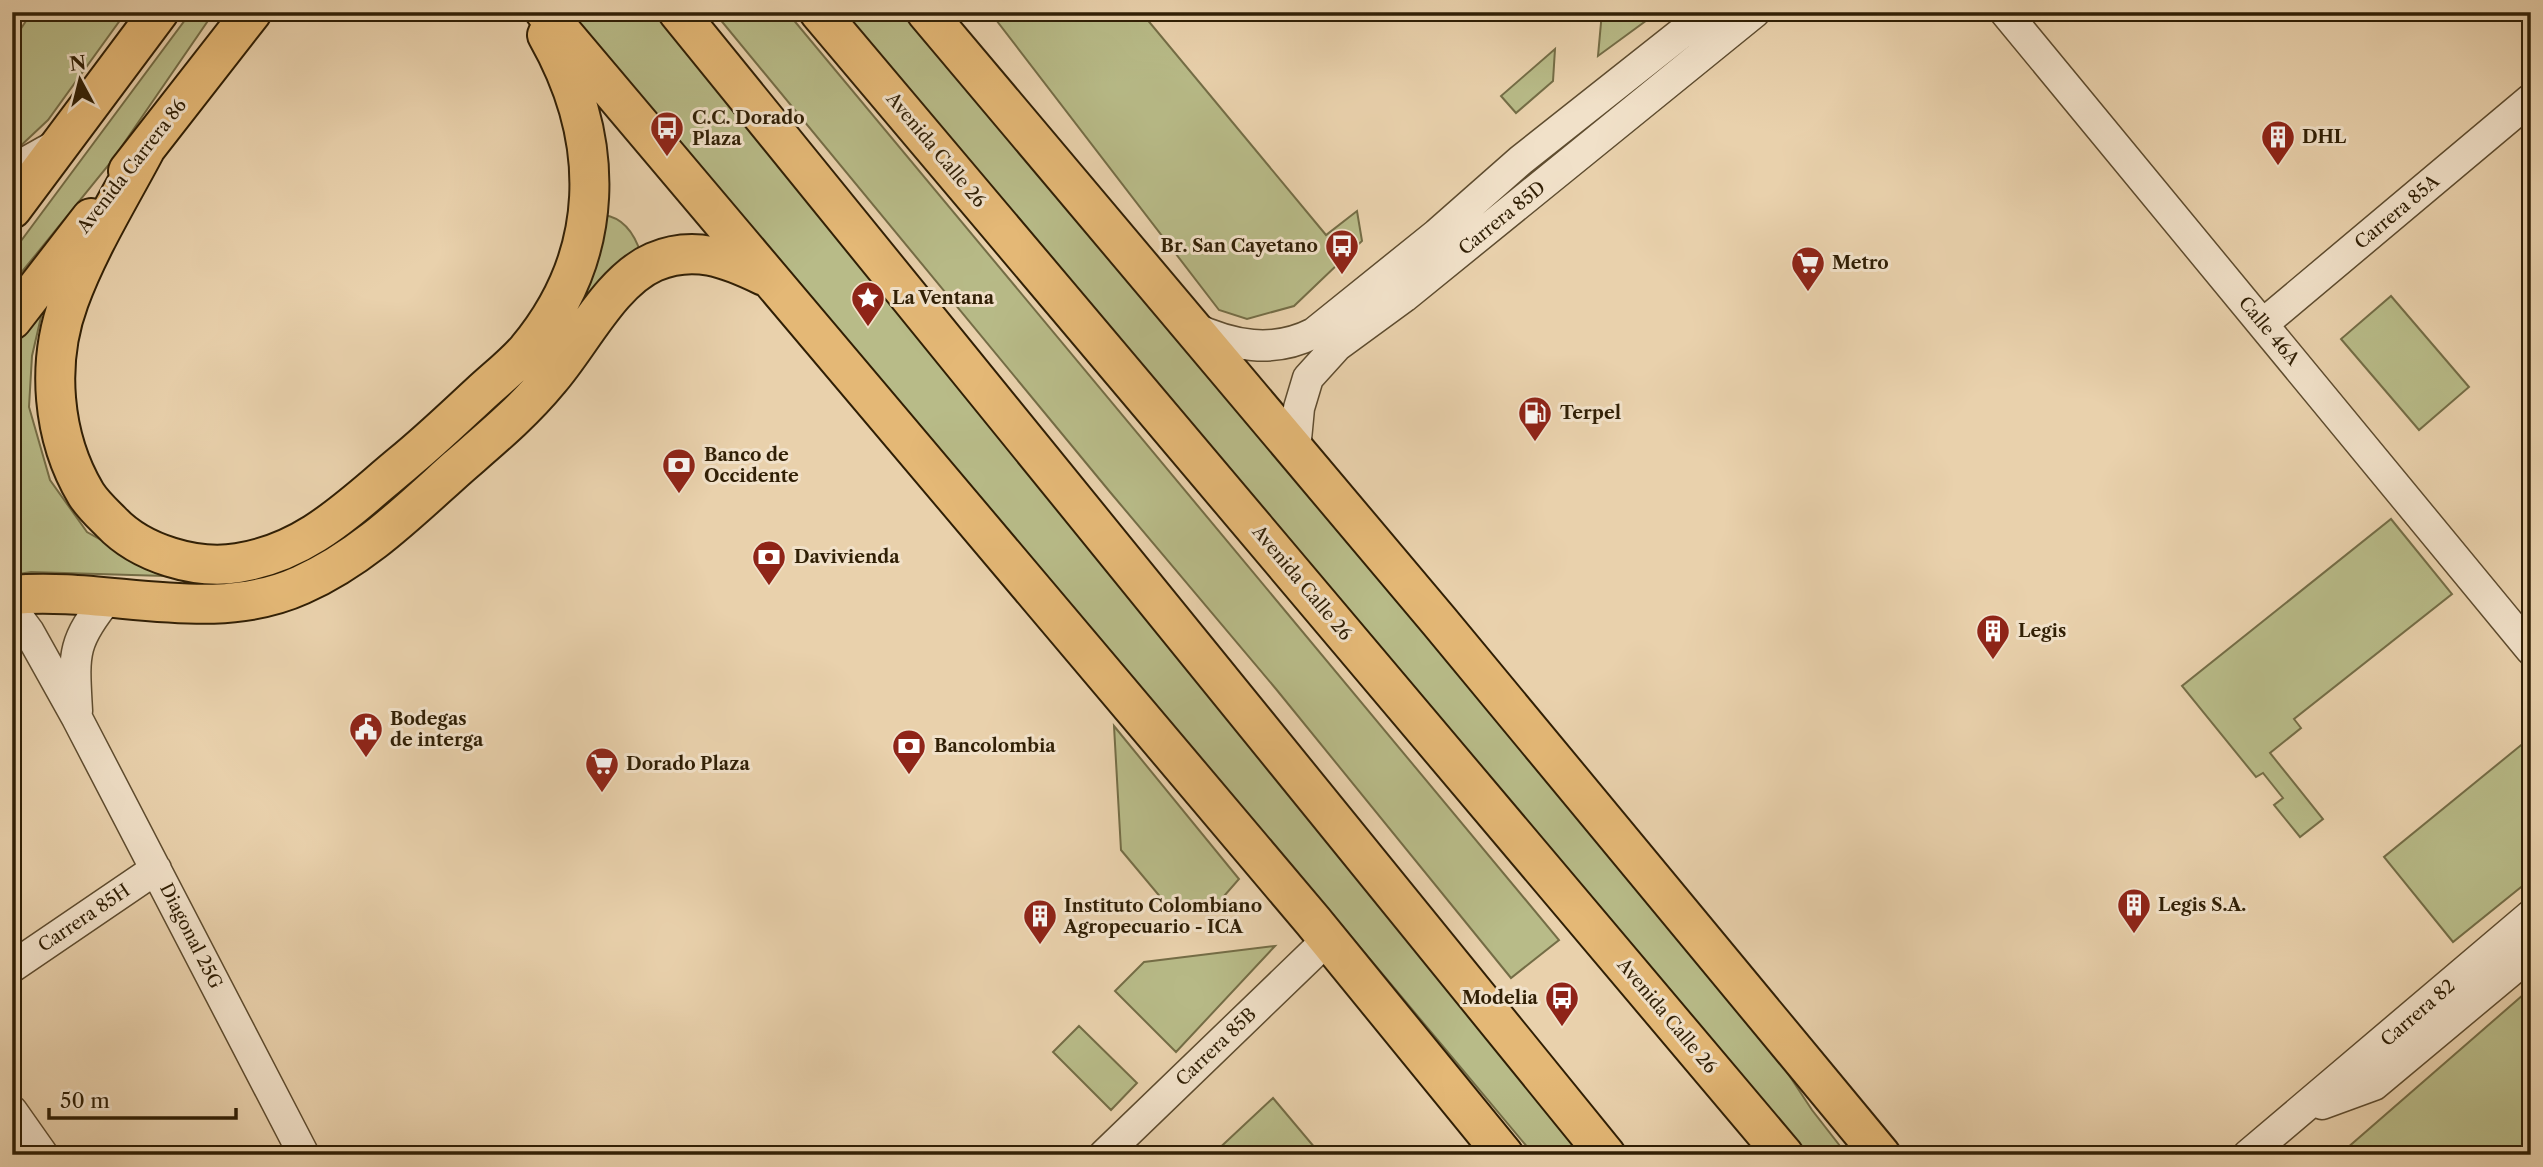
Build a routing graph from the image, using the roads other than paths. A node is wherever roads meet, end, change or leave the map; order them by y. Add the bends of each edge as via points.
1 (252, 12) edge
2 (533, 12) edge
3 (545, 12) edge
4 (678, 12) edge
5 (819, 12) edge
6 (926, 12) edge
7 (942, 12) edge
8 (1708, 12) edge
9 (1755, 12) edge
10 (2006, 12) edge
11 (150, 24) edge
12 (957, 51) junction
13 (2531, 99) edge
14 (59, 144) junction
15 (145, 150) junction
16 (12, 170) edge
17 (12, 209) edge
18 (773, 280) junction
19 (12, 320) edge
20 (2263, 324) junction
21 (1192, 327) junction
22 (1295, 450) junction
23 (12, 595) edge
24 (108, 598) junction
25 (12, 609) edge
26 (2531, 650) edge
27 (77, 718) junction
28 (156, 869) junction
29 (2531, 915) edge
30 (1328, 939) junction
31 (2531, 954) edge
32 (12, 967) edge
33 (2305, 1110) junction
34 (12, 1111) edge
35 (1498, 1146) edge
36 (43, 1155) edge
37 (304, 1155) edge
38 (1104, 1155) edge
39 (1606, 1155) edge
40 (1784, 1155) edge
41 (1881, 1155) edge
42 (2248, 1155) edge

1 - 15 main road, Avenida Carrera 86
2 - 15 main road via 566,74 588,149 590,207 565,293 524,353 416,452 316,536 281,553 237,564 202,565 168,556 120,531 87,496 60,429 57,348 69,301
3 - 18 main road
4 - 39 main road
5 - 40 main road, Avenida Calle 26
6 - 12 main road
7 - 12 main road
8 - 21 street, Carrera 85D via 1314,333 1294,344 1248,346 1222,341
9 - 22 street, Carrera 85D via 1404,297 1336,346 1308,378 1298,408
10 - 20 street, Calle 46A
11 - 14 main road
12 - 21 main road
13 - 20 street, Carrera 85A
14 - 16 street
14 - 17 main road
15 - 19 main road, Avenida Carrera 86
18 - 24 main road via 729,259 697,253 677,254 635,273 550,380 513,418 369,545 300,586 214,603
18 - 30 main road
20 - 26 street, Calle 46A
21 - 22 main road
22 - 41 main road
23 - 24 main road
24 - 27 street, Diagonal 25G via 78,641
25 - 27 street, Diagonal 25G
27 - 28 street, Diagonal 25G
28 - 32 street, Carrera 85H
28 - 37 street, Diagonal 25G
29 - 33 street, Carrera 82
30 - 35 main road
30 - 38 street, Carrera 85B
31 - 33 street, Carrera 82 via 2374,1085
33 - 42 street, Carrera 82
34 - 36 street

